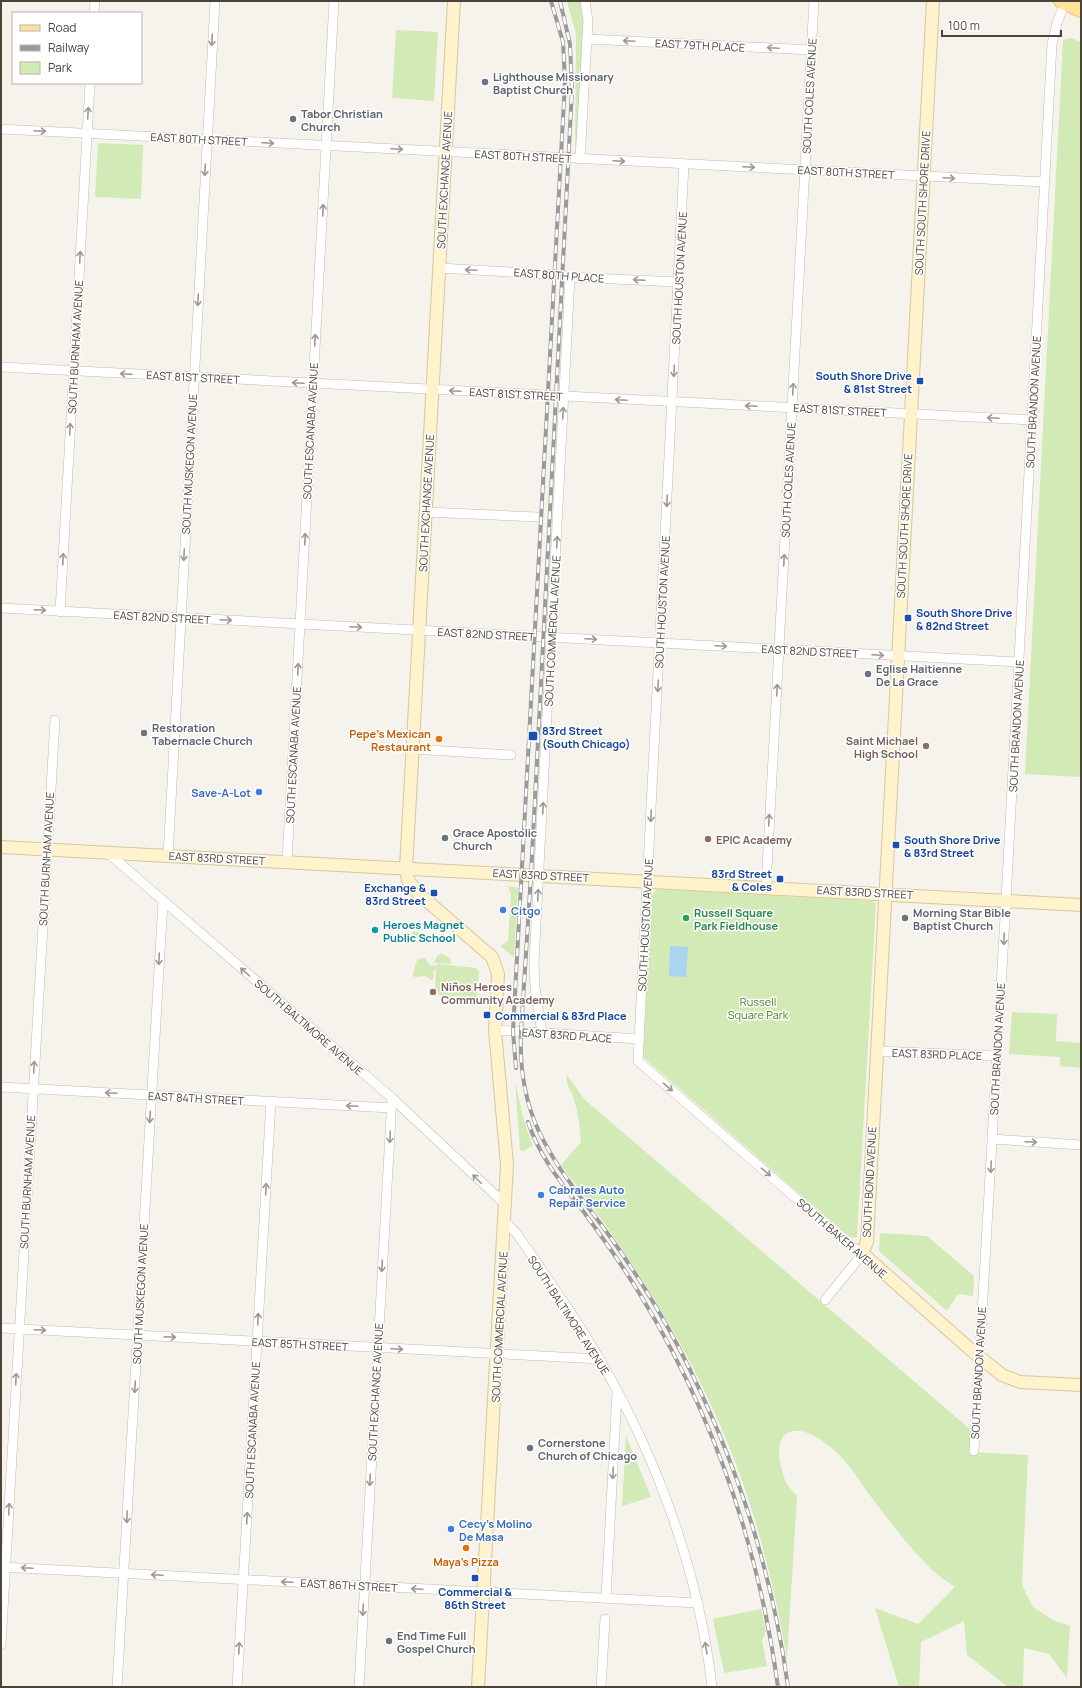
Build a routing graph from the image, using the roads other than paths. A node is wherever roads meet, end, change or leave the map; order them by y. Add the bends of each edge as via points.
1 (95, 1) edge
2 (215, 1) edge
3 (334, 1) edge
4 (454, 1) edge
5 (585, 1) edge
6 (814, 1) edge
7 (933, 1) edge
8 (1063, 2) edge
9 (1081, 10) edge
10 (94, 12) edge
11 (587, 39) junction
12 (812, 50) junction
13 (90, 84) edge
14 (1, 129) edge
15 (87, 133) junction
16 (207, 140) junction
17 (327, 146) junction
18 (446, 152) junction
19 (580, 159) junction
20 (684, 164) junction
21 (805, 170) junction
22 (924, 176) junction
23 (1044, 182) junction
24 (439, 268) junction
25 (570, 277) junction
26 (678, 282) junction
27 (1, 367) edge
28 (74, 371) junction
29 (194, 377) junction
30 (313, 384) junction
31 (433, 390) junction
32 (564, 397) junction
33 (672, 402) junction
34 (792, 408) junction
35 (911, 414) junction
36 (1032, 420) junction
37 (426, 512) junction
38 (537, 517) dead end
39 (1, 608) edge
40 (60, 612) junction
41 (181, 618) junction
42 (300, 624) junction
43 (419, 630) junction
44 (552, 637) junction
45 (660, 643) junction
46 (779, 649) junction
47 (898, 655) junction
48 (1019, 662) junction
49 (55, 720) dead end
50 (412, 750) junction
51 (511, 755) dead end
52 (1, 847) edge
53 (46, 849) junction
54 (108, 853) junction
55 (168, 856) junction
56 (287, 862) junction
57 (406, 868) junction
58 (539, 875) junction
59 (648, 880) junction
60 (766, 887) junction
61 (884, 894) junction
62 (1006, 900) junction
63 (163, 901) junction
64 (1081, 905) edge
65 (497, 967) joint
66 (495, 1030) junction
67 (542, 1033) junction
68 (640, 1039) junction
69 (876, 1051) junction
70 (997, 1056) junction
71 (1, 1087) edge
72 (33, 1089) junction
73 (152, 1095) junction
74 (392, 1098) junction
75 (271, 1102) junction
76 (391, 1108) junction
77 (992, 1140) junction
78 (1081, 1144) edge
79 (506, 1205) junction
80 (505, 1221) junction
81 (862, 1253) junction
82 (825, 1300) dead end
83 (1, 1328) edge
84 (18, 1329) junction
85 (138, 1335) junction
86 (257, 1342) junction
87 (378, 1348) junction
88 (497, 1354) junction
89 (979, 1358) junction
90 (600, 1359) junction
91 (1081, 1385) edge
92 (617, 1392) junction
93 (974, 1450) dead end
94 (3, 1567) edge
95 (124, 1573) junction
96 (243, 1580) junction
97 (364, 1586) junction
98 (484, 1592) junction
99 (606, 1598) junction
100 (698, 1605) junction
101 (605, 1619) dead end
102 (1, 1645) edge
103 (117, 1687) edge
104 (237, 1687) edge
105 (359, 1687) edge
106 (478, 1687) edge
107 (601, 1687) edge
108 (712, 1687) edge

1 - 10 street
2 -> 16 street, SOUTH MUSKEGON AVENUE
3 - 17 street, SOUTH ESCANABA AVENUE
4 - 18 street, SOUTH EXCHANGE AVENUE
5 - 11 street
6 - 12 street, SOUTH COLES AVENUE
7 - 22 street, SOUTH SOUTH SHORE DRIVE
8 - 9 main road
8 - 23 street, SOUTH BRANDON AVENUE via 1052,44
12 -> 11 street, EAST 79TH PLACE
11 - 19 street
12 - 21 street, SOUTH COLES AVENUE
15 -> 13 street, SOUTH BURNHAM AVENUE
14 -> 15 street, EAST 80TH STREET
15 - 16 street, EAST 80TH STREET
28 -> 15 street, SOUTH BURNHAM AVENUE
16 -> 17 street, EAST 80TH STREET
16 -> 29 street, SOUTH MUSKEGON AVENUE
17 -> 18 street, EAST 80TH STREET
30 -> 17 street, SOUTH ESCANABA AVENUE
18 - 19 street, EAST 80TH STREET
18 - 24 street, SOUTH EXCHANGE AVENUE
19 -> 20 street, EAST 80TH STREET
20 -> 21 street, EAST 80TH STREET
20 - 26 street, SOUTH HOUSTON AVENUE
21 - 22 street, EAST 80TH STREET
34 -> 21 street, SOUTH COLES AVENUE
22 -> 23 street, EAST 80TH STREET
22 - 35 street, SOUTH SOUTH SHORE DRIVE
23 - 36 street, SOUTH BRANDON AVENUE
25 -> 24 street, EAST 80TH PLACE
24 - 31 street, SOUTH EXCHANGE AVENUE
26 -> 25 street, EAST 80TH PLACE
25 - 32 street, SOUTH COMMERCIAL AVENUE
26 -> 33 street, SOUTH HOUSTON AVENUE
27 - 28 street, EAST 81ST STREET
29 -> 28 street, EAST 81ST STREET
40 -> 28 street, SOUTH BURNHAM AVENUE
30 -> 29 street, EAST 81ST STREET
29 -> 41 street, SOUTH MUSKEGON AVENUE
30 - 31 street, EAST 81ST STREET
42 -> 30 street, SOUTH ESCANABA AVENUE
32 -> 31 street, EAST 81ST STREET
31 - 37 street, SOUTH EXCHANGE AVENUE
33 -> 32 street, EAST 81ST STREET
44 -> 32 street, SOUTH COMMERCIAL AVENUE
34 -> 33 street, EAST 81ST STREET
33 -> 45 street, SOUTH HOUSTON AVENUE
34 - 35 street, EAST 81ST STREET
46 -> 34 street, SOUTH COLES AVENUE
36 -> 35 street, EAST 81ST STREET
35 - 47 street, SOUTH SOUTH SHORE DRIVE
36 - 48 street, SOUTH BRANDON AVENUE
37 - 38 street
37 - 43 street, SOUTH EXCHANGE AVENUE
39 -> 40 street, EAST 82ND STREET
40 - 41 street, EAST 82ND STREET
41 -> 42 street, EAST 82ND STREET
41 - 55 street, SOUTH MUSKEGON AVENUE
42 -> 43 street, EAST 82ND STREET
56 -> 42 street, SOUTH ESCANABA AVENUE
43 - 44 street, EAST 82ND STREET
43 - 50 street, SOUTH EXCHANGE AVENUE
44 -> 45 street, EAST 82ND STREET
58 -> 44 street, SOUTH COMMERCIAL AVENUE
45 -> 46 street, EAST 82ND STREET
45 -> 59 street, SOUTH HOUSTON AVENUE
46 -> 47 street, EAST 82ND STREET
60 -> 46 street, SOUTH COLES AVENUE
47 - 48 street, EAST 82ND STREET
47 - 61 street, SOUTH SOUTH SHORE DRIVE
48 - 62 street, SOUTH BRANDON AVENUE
49 - 53 street, SOUTH BURNHAM AVENUE
50 - 51 street
50 - 57 street, SOUTH EXCHANGE AVENUE
52 - 53 street, EAST 83RD STREET
53 - 54 street, EAST 83RD STREET
72 -> 53 street, SOUTH BURNHAM AVENUE
54 - 55 street, EAST 83RD STREET
54 - 63 street, SOUTH BALTIMORE AVENUE
55 - 56 street, EAST 83RD STREET
56 - 57 street, EAST 83RD STREET
57 - 58 street, EAST 83RD STREET
57 - 65 street, SOUTH EXCHANGE AVENUE via 408,880 418,893 487,952
58 - 59 street, EAST 83RD STREET
67 -> 58 street, SOUTH COMMERCIAL AVENUE via 534,974
59 - 60 street, EAST 83RD STREET
59 - 68 street, SOUTH HOUSTON AVENUE
60 - 61 street, EAST 83RD STREET
61 - 62 street, EAST 83RD STREET
61 - 69 street, SOUTH SOUTH SHORE DRIVE
62 - 64 street, EAST 83RD STREET
62 -> 70 street, SOUTH BRANDON AVENUE
63 -> 73 street, SOUTH MUSKEGON AVENUE
74 -> 63 street, SOUTH BALTIMORE AVENUE
65 - 66 street, SOUTH COMMERCIAL AVENUE
66 - 67 street, EAST 83RD PLACE
66 - 79 street, SOUTH COMMERCIAL AVENUE via 507,1151
67 - 68 street, EAST 83RD PLACE
68 -> 81 street, SOUTH BAKER AVENUE via 638,1061
69 - 70 street, EAST 83RD PLACE
69 - 81 street, SOUTH BOND AVENUE via 867,1242
70 - 77 street, SOUTH BRANDON AVENUE
71 - 72 street, EAST 84TH STREET
73 -> 72 street, EAST 84TH STREET
72 - 84 street, SOUTH BURNHAM AVENUE
73 - 75 street, EAST 84TH STREET
73 -> 85 street, SOUTH MUSKEGON AVENUE
74 - 76 street, SOUTH EXCHANGE AVENUE
79 -> 74 street, SOUTH BALTIMORE AVENUE
76 -> 75 street, EAST 84TH STREET
86 -> 75 street, SOUTH ESCANABA AVENUE
76 -> 87 street, SOUTH EXCHANGE AVENUE
77 -> 78 street
77 -> 89 street, SOUTH BRANDON AVENUE
79 - 80 street, SOUTH COMMERCIAL AVENUE
80 - 88 street, SOUTH COMMERCIAL AVENUE
80 - 90 street, SOUTH BALTIMORE AVENUE via 517,1234
81 - 82 street, SOUTH BOND AVENUE
81 - 89 street, SOUTH BAKER AVENUE
83 - 84 street, EAST 85TH STREET
84 -> 85 street, EAST 85TH STREET
94 -> 84 street, SOUTH BURNHAM AVENUE
85 -> 86 street, EAST 85TH STREET
85 -> 95 street, SOUTH MUSKEGON AVENUE
86 - 87 street, EAST 85TH STREET
96 -> 86 street, SOUTH ESCANABA AVENUE
87 -> 88 street, EAST 85TH STREET
87 -> 97 street, SOUTH EXCHANGE AVENUE
88 - 90 street, EAST 85TH STREET
88 - 98 street, SOUTH COMMERCIAL AVENUE
89 - 91 street, SOUTH BAKER AVENUE via 1012,1380
89 - 93 street, SOUTH BRANDON AVENUE
90 - 92 street, SOUTH BALTIMORE AVENUE
92 -> 99 street
92 - 100 street, SOUTH BALTIMORE AVENUE via 666,1501
95 -> 94 street, EAST 86TH STREET
94 - 102 street, SOUTH BURNHAM AVENUE
96 -> 95 street, EAST 86TH STREET
95 - 103 street, SOUTH MUSKEGON AVENUE
97 -> 96 street, EAST 86TH STREET
104 -> 96 street, SOUTH ESCANABA AVENUE
98 -> 97 street, EAST 86TH STREET
97 -> 105 street, SOUTH EXCHANGE AVENUE
98 - 99 street, EAST 86TH STREET
98 - 106 street, SOUTH COMMERCIAL AVENUE
99 - 100 street, EAST 86TH STREET
108 -> 100 street, SOUTH BALTIMORE AVENUE
101 - 107 street

